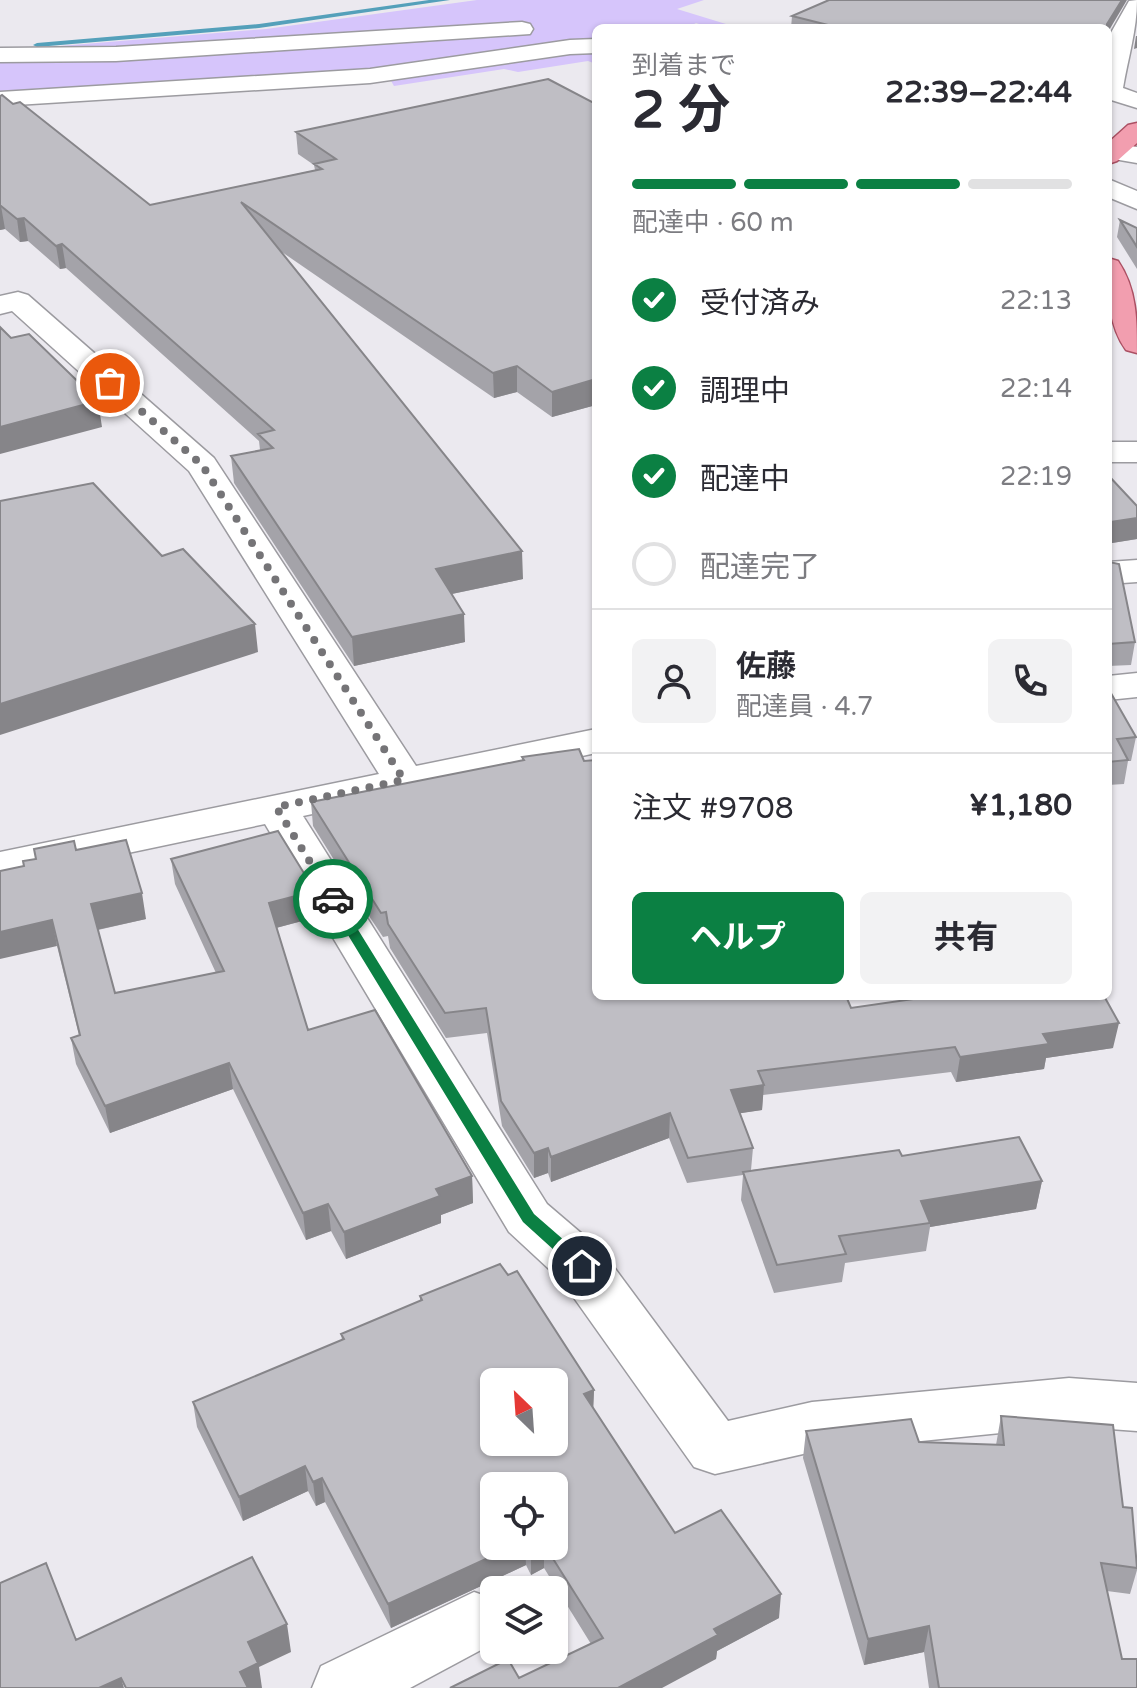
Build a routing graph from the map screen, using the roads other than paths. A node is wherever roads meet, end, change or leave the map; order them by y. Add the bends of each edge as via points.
1 (1137, 6) edge
2 (592, 29) edge
3 (592, 46) edge
4 (0, 55) edge
5 (1112, 85) edge
6 (1112, 92) edge
7 (0, 99) edge
8 (1137, 101) edge
9 (1137, 130) edge
10 (1116, 153) edge
11 (1112, 189) edge
12 (1137, 201) edge
13 (1112, 278) edge
14 (0, 305) edge
15 (1137, 344) edge
16 (1112, 452) edge
17 (1137, 452) edge
18 (1137, 571) edge
19 (1112, 573) edge
20 (1137, 685) edge
21 (1112, 688) edge
22 (592, 742) edge
23 (404, 780) junction
24 (276, 807) junction
25 (0, 866) edge
26 (1137, 1407) edge
27 (474, 1621) dead end
28 (345, 1688) edge

1 - 5 street via 1119,38
2 - 4 street via 504,29 116,54
3 - 7 street via 370,76
6 - 8 street
9 - 10 main road
11 - 12 street
13 - 15 main road
14 - 23 street via 18,301 202,465
16 - 17 street
18 - 19 street
20 - 21 street
22 - 23 street
23 - 24 street
24 - 25 street
24 - 26 street via 528,1218 582,1266 715,1449 812,1427 1069,1402
27 - 28 street

